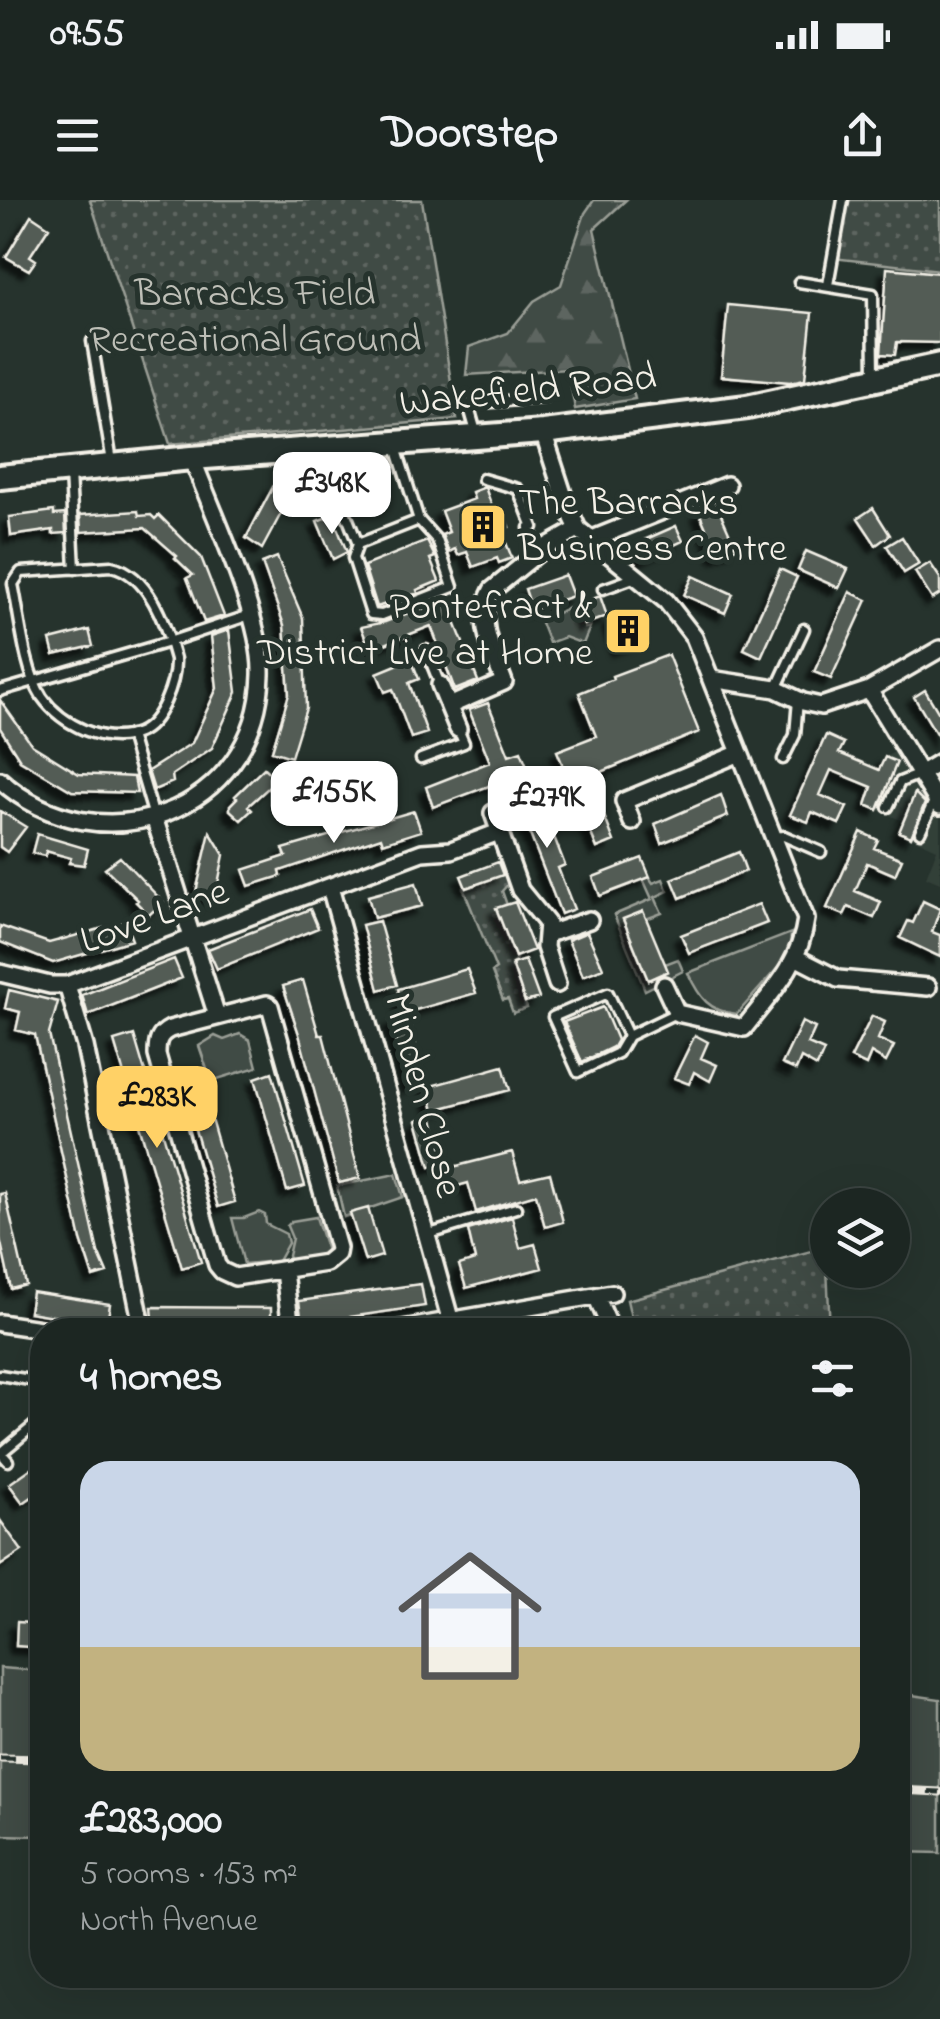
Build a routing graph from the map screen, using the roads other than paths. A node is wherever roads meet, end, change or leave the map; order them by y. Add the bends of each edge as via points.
1 (843, 200) edge
2 (798, 282) dead end
3 (828, 286) junction
4 (92, 341) dead end
5 (940, 365) edge
6 (874, 380) junction
7 (542, 398) dead end
8 (543, 432) junction
9 (477, 436) junction
10 (394, 443) junction
11 (327, 448) junction
12 (192, 458) junction
13 (112, 467) junction
14 (70, 471) junction
15 (0, 477) edge
16 (483, 479) dead end
17 (727, 485) dead end
18 (420, 520) junction
19 (584, 535) junction
20 (358, 544) junction
21 (539, 552) junction
22 (75, 569) junction
23 (636, 577) junction
24 (602, 590) dead end
25 (250, 615) junction
26 (804, 629) dead end
27 (169, 642) junction
28 (940, 649) edge
29 (426, 650) dead end
30 (711, 679) junction
31 (34, 682) junction
32 (440, 685) joint
33 (776, 689) junction
34 (870, 690) junction
35 (0, 691) edge
36 (798, 700) junction
37 (449, 706) junction
38 (458, 728) joint
39 (130, 735) junction
40 (740, 753) junction
41 (421, 760) dead end
42 (783, 760) dead end
43 (940, 762) edge
44 (920, 774) junction
45 (0, 780) edge
46 (938, 802) edge
47 (888, 807) dead end
48 (493, 813) dead end
49 (154, 817) junction
50 (632, 822) dead end
51 (499, 832) junction
52 (920, 832) dead end
53 (774, 837) junction
54 (821, 852) dead end
55 (330, 886) junction
56 (589, 920) dead end
57 (548, 934) junction
58 (194, 938) junction
59 (797, 958) junction
60 (0, 973) edge
61 (557, 984) dead end
62 (67, 985) junction
63 (664, 985) dead end
64 (928, 987) dead end
65 (676, 1013) junction
66 (217, 1016) junction
67 (628, 1036) junction
68 (516, 1208) dead end
69 (426, 1235) junction
70 (284, 1272) junction
71 (141, 1318) edge
72 (290, 1318) edge
73 (451, 1318) edge
74 (475, 1318) edge
75 (609, 1318) edge
76 (0, 1323) edge
77 (30, 1327) edge
78 (0, 1375) edge
79 (30, 1380) edge
80 (30, 1429) edge
81 (8, 1461) dead end

1 - 3 lane
2 - 3 lane
3 - 6 lane via 873,294
4 - 13 lane
5 - 6 main road, Wakefield Road
6 - 8 main road, Wakefield Road via 747,407
7 - 9 lane via 468,404
8 - 9 main road, Wakefield Road
8 - 19 street via 566,504
9 - 10 main road, Wakefield Road
10 - 11 main road, Wakefield Road
10 - 18 lane
11 - 12 main road, Wakefield Road
11 - 20 lane
12 - 13 main road, Wakefield Road
12 - 25 street
13 - 14 main road, Wakefield Road
14 - 15 main road, Wakefield Road
14 - 22 lane
16 - 21 lane via 518,489
17 - 19 street
18 - 20 lane
18 - 20 lane via 437,540 453,587 382,615 371,614 353,558
19 - 21 street
19 - 23 street
21 - 37 street via 487,600 484,629 504,682
22 - 27 lane via 111,566 132,574 149,594
22 - 31 lane via 21,572 14,579
23 - 24 lane
23 - 30 street via 694,637
25 - 27 lane
25 - 49 street via 262,671 250,734 216,782 181,808
26 - 33 lane
27 - 31 lane
27 - 39 lane via 175,668 165,701 145,730
28 - 34 street
29 - 32 lane
30 - 33 street
30 - 40 street
31 - 35 lane
31 - 39 lane via 45,701 78,728
32 - 37 street
33 - 36 street
34 - 36 street via 821,706
34 - 44 street
36 - 42 lane via 796,735
37 - 38 street
38 - 41 lane via 464,743
39 - 49 lane
40 - 50 street via 624,801
40 - 53 street
43 - 44 street
44 - 46 street
44 - 47 lane via 900,782
45 - 49 street via 36,806 77,820 116,824
46 - 52 lane via 928,808
48 - 51 street
49 - 58 street
51 - 55 street, Love Lane
51 - 57 street via 520,890 544,918
53 - 54 lane
53 - 59 street via 806,919
55 - 58 street, Love Lane
55 - 69 street, Minden Close
56 - 57 street
57 - 61 street via 545,948
58 - 62 street, Love Lane
58 - 66 street
59 - 64 street via 838,979
59 - 65 street via 744,1028
60 - 62 street, Love Lane
62 - 71 street
63 - 65 street
65 - 67 lane
66 - 70 street via 270,1006 338,1248 326,1263
66 - 70 street via 164,1032 157,1055 217,1265 235,1277
67 - 67 lane via 618,1054 578,1072 553,1018 608,993
68 - 69 lane
69 - 73 street, Minden Close
70 - 72 street
74 - 75 street via 605,1295
76 - 77 street
78 - 79 lane
80 - 81 lane via 1,1454

